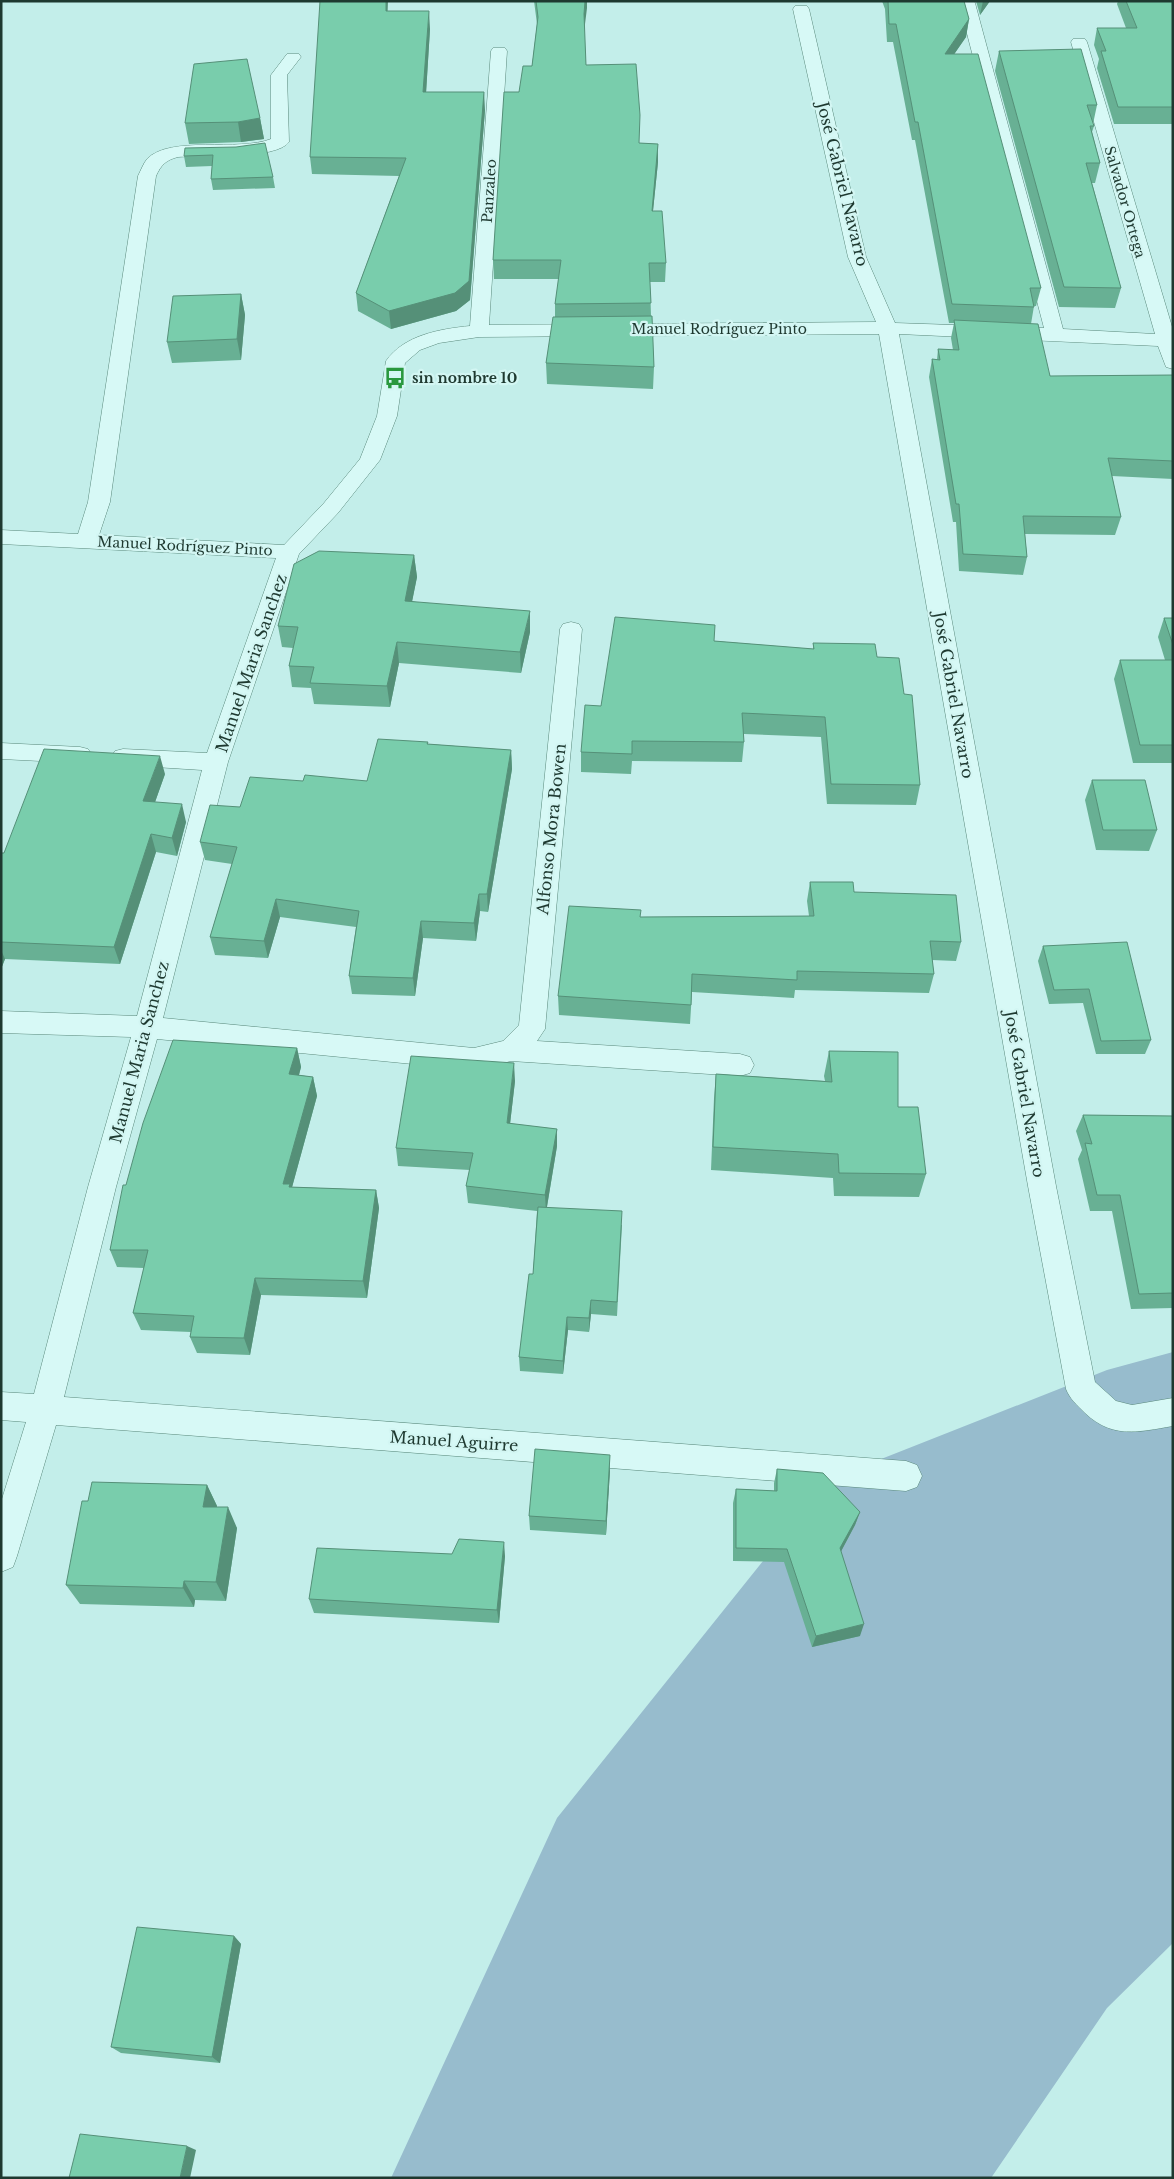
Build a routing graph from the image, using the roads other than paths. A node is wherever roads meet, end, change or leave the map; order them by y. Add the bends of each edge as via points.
1 (967, 3) edge
2 (801, 9) dead end
3 (1079, 42) dead end
4 (499, 51) dead end
5 (293, 57) dead end
6 (888, 328) junction
7 (479, 331) junction
8 (1055, 334) junction
9 (1169, 341) edge
10 (1173, 363) edge
11 (1, 537) edge
12 (87, 540) junction
13 (289, 552) junction
14 (571, 628) dead end
15 (1, 751) edge
16 (216, 762) junction
17 (1, 1022) edge
18 (147, 1027) junction
19 (510, 1050) junction
20 (740, 1065) dead end
21 (1, 1406) edge
22 (45, 1410) junction
23 (1173, 1412) edge
24 (906, 1476) dead end
25 (1, 1556) edge

1 - 8 street
2 - 6 street, José Gabriel Navarro via 857,257
3 - 9 street, Salvador Ortega
4 - 7 street, Panzaleo
5 - 12 street via 279,76 280,142 270,148 250,152 172,152 155,162 147,176 101,493
6 - 7 street, Manuel Rodríguez Pinto
6 - 8 street, Manuel Rodríguez Pinto
6 - 23 street, José Gabriel Navarro via 1080,1389 1108,1414 1132,1418
7 - 13 street, Manuel Rodríguez Pinto via 433,338 413,346 396,360 387,416 370,460
8 - 9 street, Manuel Rodríguez Pinto
9 - 10 street, Salvador Ortega
11 - 12 street, Manuel Rodríguez Pinto
12 - 13 street, Manuel Rodríguez Pinto
13 - 16 street, Manuel Maria Sanchez
14 - 19 street, Alfonso Mora Bowen via 532,1029
15 - 16 street
16 - 18 street, Manuel Maria Sanchez
17 - 18 street
18 - 19 street via 474,1059
18 - 22 street, Manuel Maria Sanchez
19 - 20 street
21 - 22 street, Manuel Aguirre
22 - 24 street, Manuel Aguirre
22 - 25 street, Manuel Maria Sanchez

